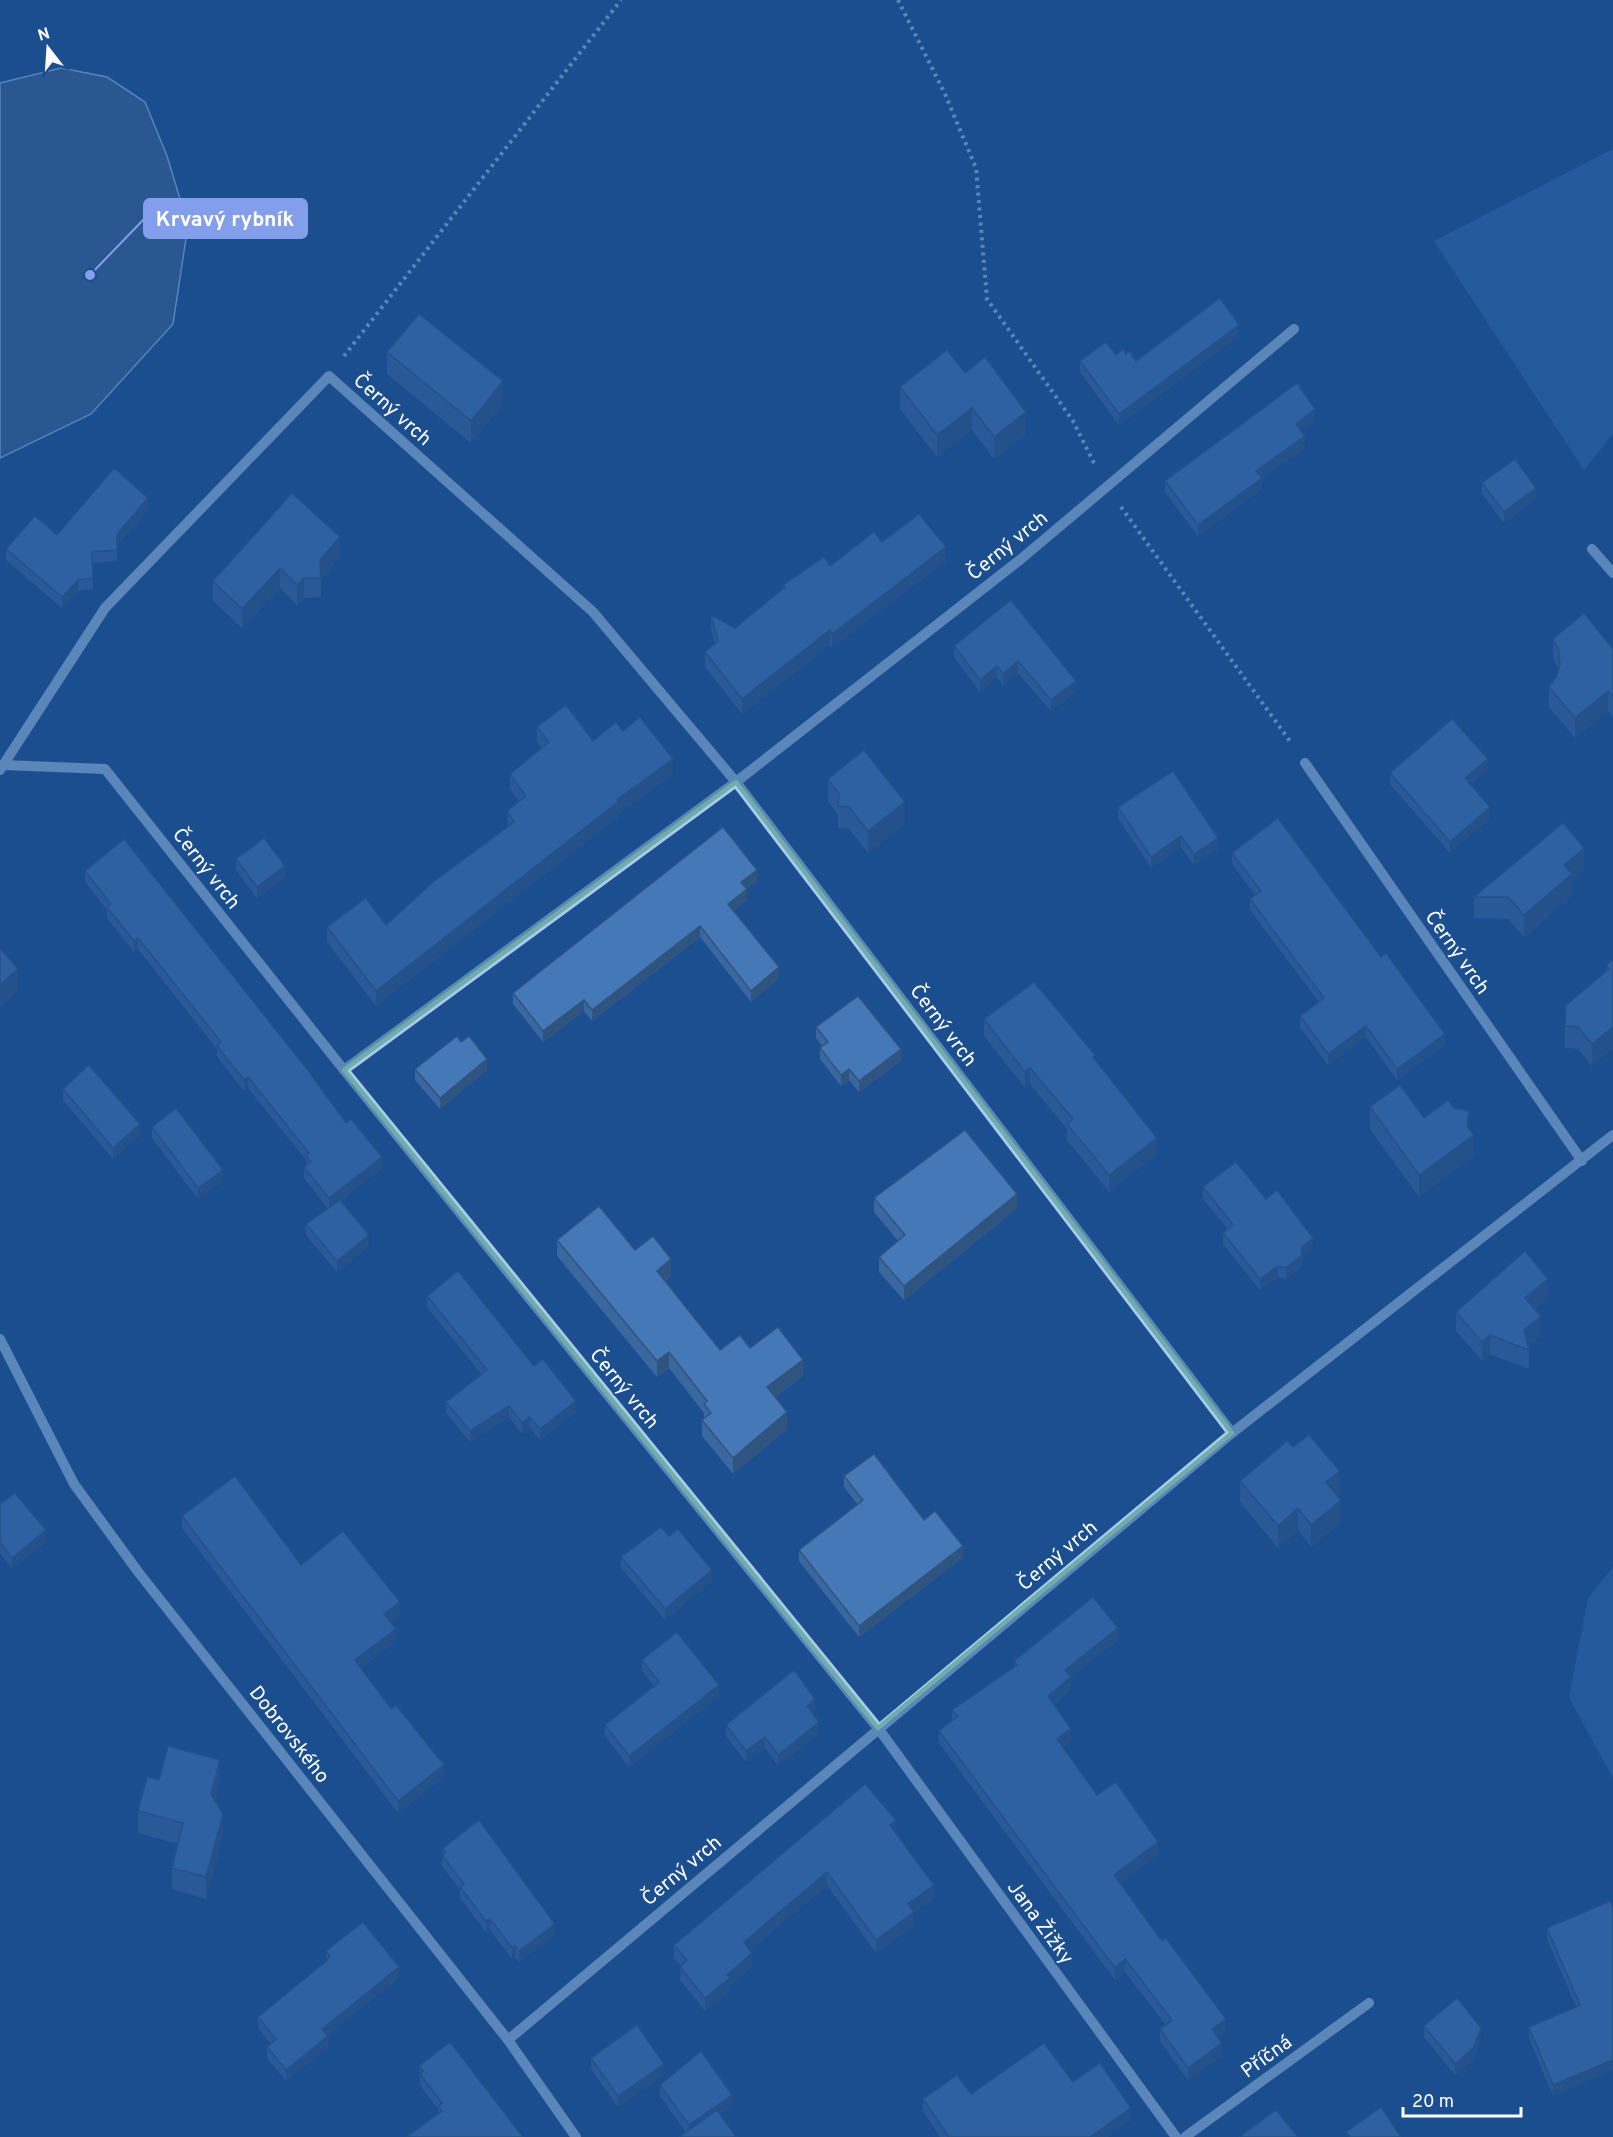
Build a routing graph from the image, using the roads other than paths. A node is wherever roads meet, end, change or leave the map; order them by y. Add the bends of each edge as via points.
1 (1294, 328) dead end
2 (1593, 549) dead end
3 (1613, 573) edge
4 (1305, 763) road end
5 (1, 767) edge
6 (736, 782) junction
7 (344, 1070) junction
8 (1613, 1135) edge
9 (1582, 1161) junction
10 (0, 1338) edge
11 (1232, 1433) junction
12 (878, 1728) junction
13 (1369, 2003) dead end
14 (508, 2040) junction
15 (576, 2137) edge
16 (1176, 2137) edge
17 (1185, 2137) edge

1 - 6 street, Černý vrch via 1021,559
2 - 3 street
4 - 9 street, Černý vrch
5 - 6 street, Černý vrch via 105,608 329,376 593,612
5 - 7 street, Černý vrch via 105,769
6 - 7 street, Černý vrch
6 - 11 street, Černý vrch
7 - 12 street, Černý vrch
8 - 9 street, Černý vrch
9 - 11 street, Černý vrch
10 - 14 street, Dobrovského via 74,1484 139,1573
11 - 12 street, Černý vrch
12 - 14 street, Černý vrch
12 - 16 street, Jana Žižky
13 - 17 street, Příčná
14 - 15 street, Dobrovského

